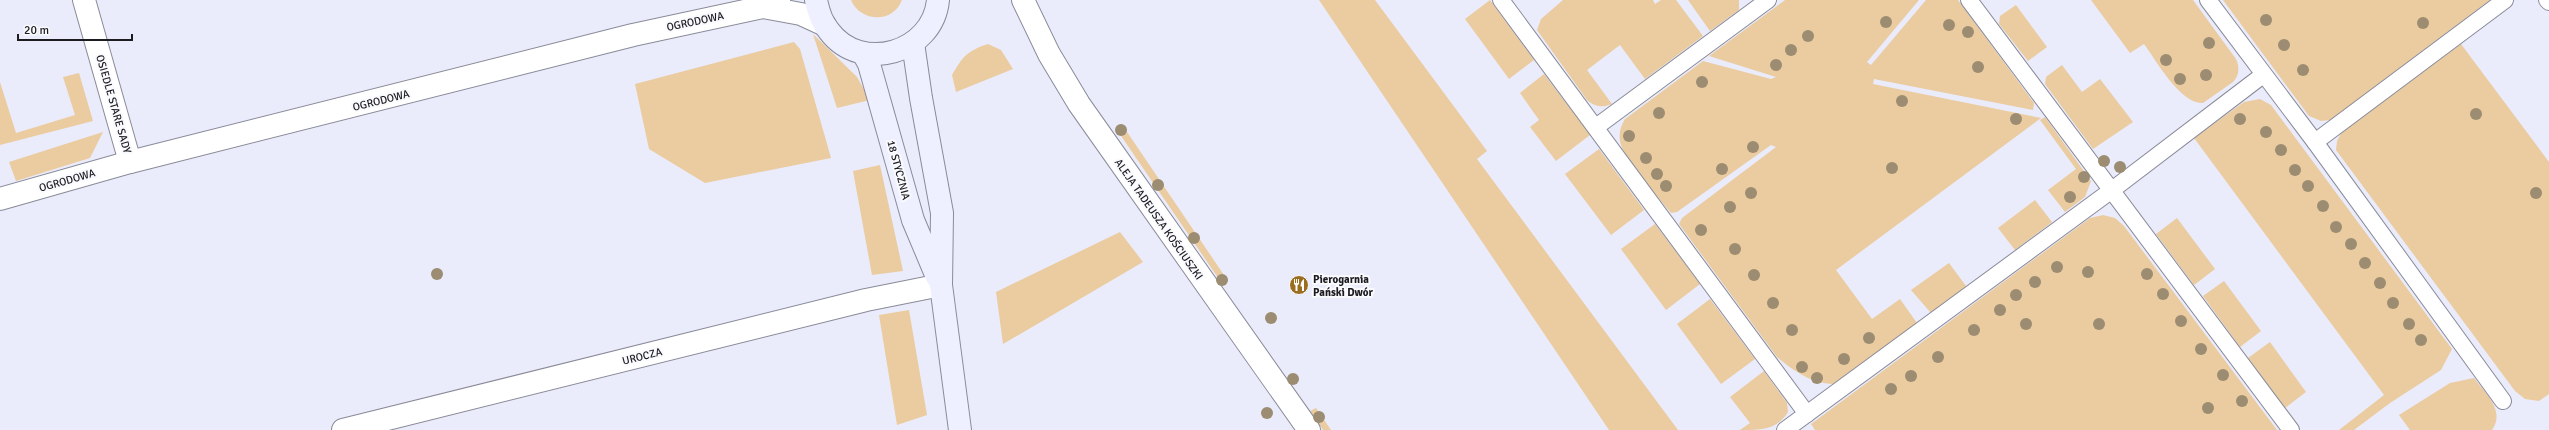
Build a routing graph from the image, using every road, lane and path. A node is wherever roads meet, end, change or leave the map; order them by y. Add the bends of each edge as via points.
1 (84, 0) edge
2 (816, 0) edge
3 (938, 0) edge
4 (1023, 0) edge
5 (1501, 0) edge
6 (1768, 0) edge
7 (1969, 0) edge
8 (2208, 0) edge
9 (2505, 0) edge
10 (2547, 0) edge
11 (2549, 2) edge
12 (771, 4) edge
13 (826, 25) junction
14 (913, 43) junction
15 (863, 53) junction
16 (2263, 75) junction
17 (1596, 127) junction
18 (2315, 142) junction
19 (130, 162) junction
20 (2112, 190) junction
21 (0, 199) edge
22 (941, 285) junction
23 (2503, 401) dead end
24 (1807, 414) junction
25 (343, 430) edge
26 (960, 430) edge
27 (1309, 430) edge
28 (1785, 430) edge
29 (2291, 430) edge

1 - 19 street, OSIEDLE STARE SADY
2 - 13 main road
3 - 14 main road via 932,21
4 - 27 street, ALEJA TADEUSZA KOŚCIUSZKI via 1049,54 1079,104
5 - 17 lane
6 - 17 lane
7 - 20 lane
8 - 16 lane
9 - 18 lane
10 - 11 lane
12 - 13 street, OGRODOWA
12 - 19 street, OGRODOWA via 633,35
13 - 15 main road via 844,45
14 - 15 main road via 889,54
14 - 22 main road, 18 STYCZNIA via 920,98 942,213
15 - 22 main road, 18 STYCZNIA via 872,72 913,220
16 - 18 lane
16 - 20 lane
17 - 24 lane
18 - 23 lane
19 - 21 street, OGRODOWA
20 - 24 lane
20 - 29 lane
22 - 25 street, UROCZA via 866,300
22 - 26 main road, 18 STYCZNIA
24 - 28 lane

